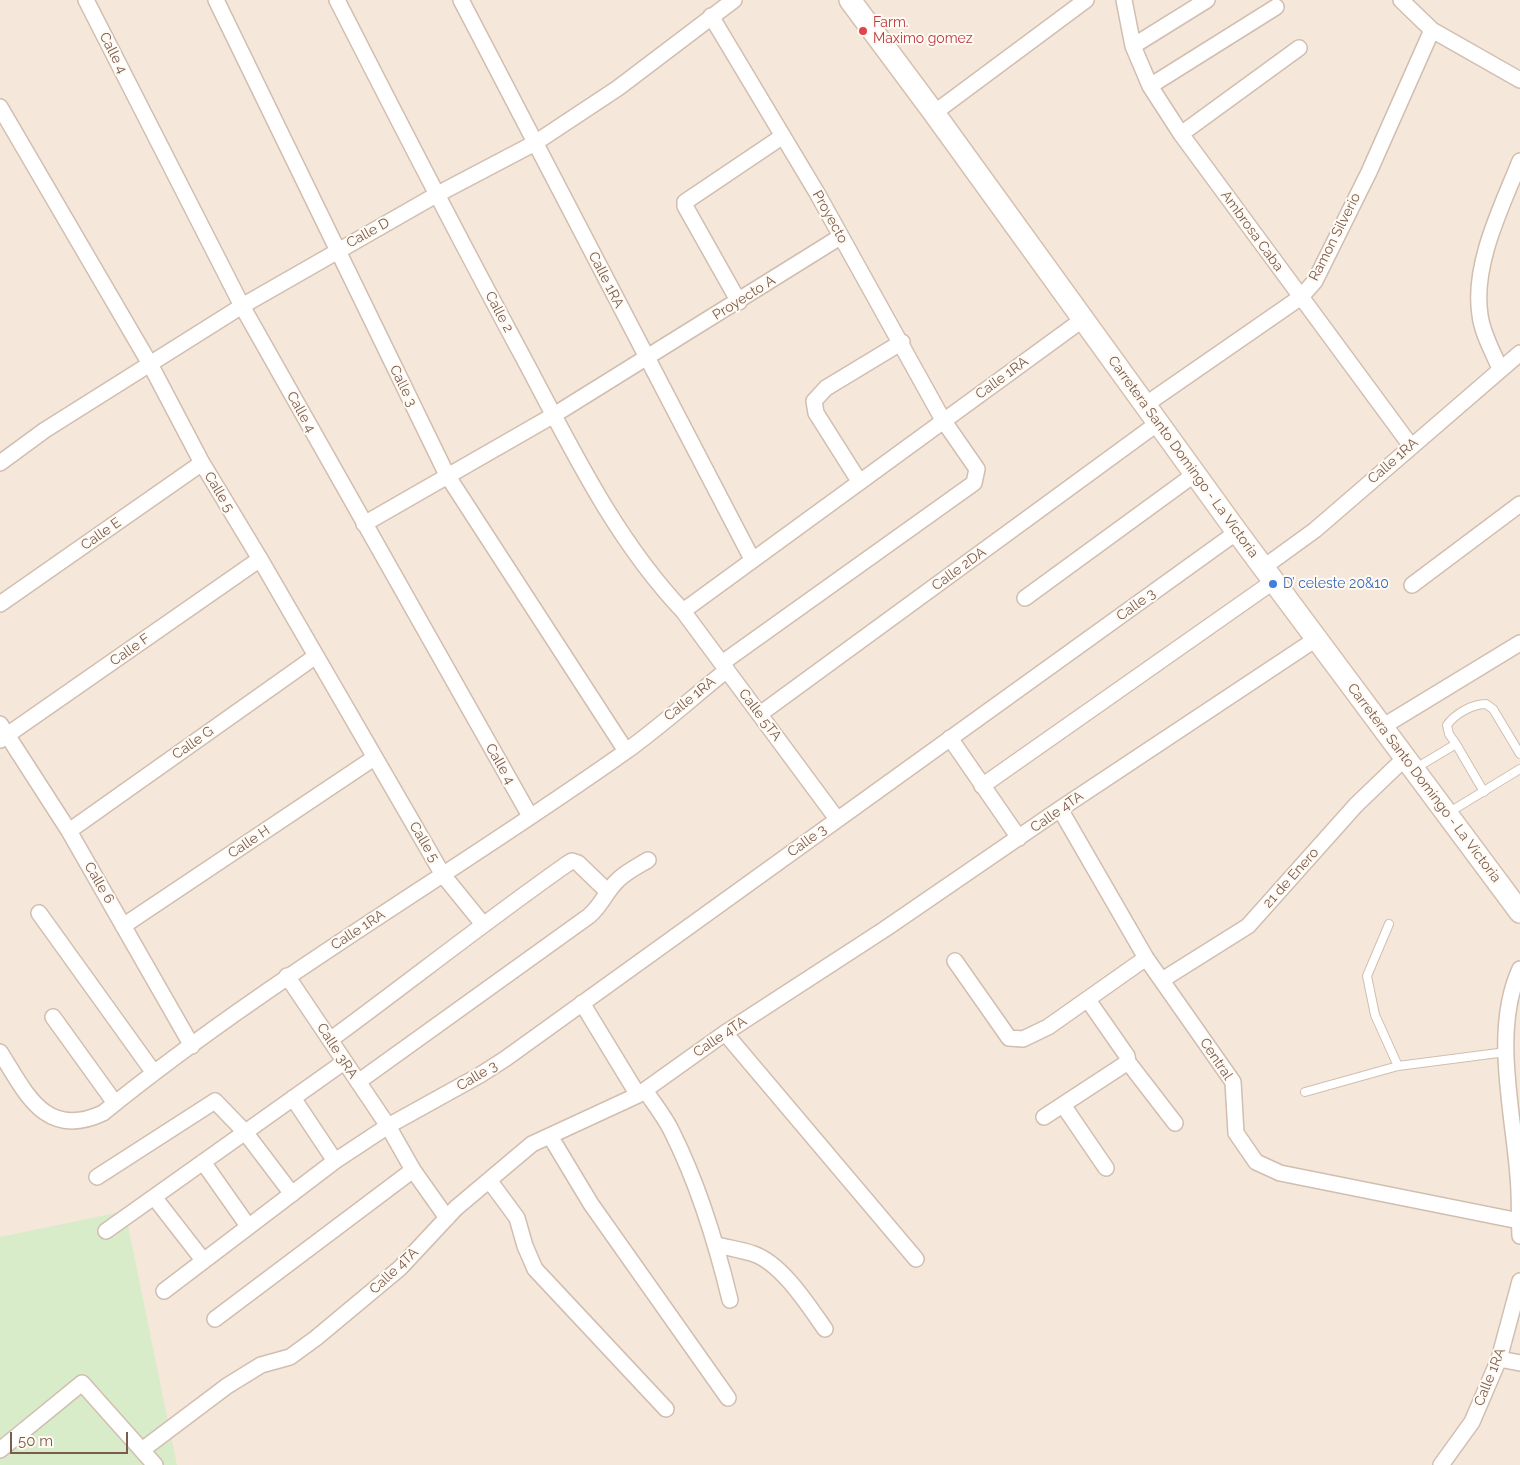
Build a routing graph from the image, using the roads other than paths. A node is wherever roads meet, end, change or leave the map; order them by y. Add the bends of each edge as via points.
1 (86, 0) edge
2 (216, 0) edge
3 (337, 0) edge
4 (461, 0) edge
5 (734, 0) edge
6 (850, 0) edge
7 (1085, 0) edge
8 (1124, 0) edge
9 (1207, 0) edge
10 (1401, 0) edge
11 (1276, 7) dead end
12 (711, 16) junction
13 (1432, 30) junction
14 (1133, 46) junction
15 (1299, 48) dead end
16 (1520, 80) edge
17 (1150, 86) junction
18 (0, 107) edge
19 (934, 113) junction
20 (1181, 134) junction
21 (783, 136) junction
22 (535, 142) junction
23 (1520, 161) edge
24 (436, 195) junction
25 (840, 237) junction
26 (337, 250) junction
27 (1301, 297) junction
28 (739, 302) junction
29 (242, 306) junction
30 (1082, 320) junction
31 (902, 342) junction
32 (1520, 353) edge
33 (647, 359) junction
34 (150, 364) junction
35 (1500, 369) junction
36 (1145, 405) junction
37 (554, 415) junction
38 (943, 420) junction
39 (1158, 424) junction
40 (1411, 446) junction
41 (0, 463) edge
42 (202, 463) junction
43 (1195, 474) junction
44 (447, 475) junction
45 (859, 481) junction
46 (1520, 504) edge
47 (364, 524) junction
48 (1237, 532) junction
49 (752, 559) junction
50 (260, 560) junction
51 (1269, 574) junction
52 (1412, 585) dead end
53 (1025, 598) dead end
54 (0, 604) edge
55 (683, 611) junction
56 (1316, 639) junction
57 (1520, 643) edge
58 (316, 656) junction
59 (724, 666) junction
60 (760, 714) junction
61 (1382, 727) junction
62 (2, 733) edge
63 (950, 738) junction
64 (1456, 744) junction
65 (626, 751) junction
66 (1520, 754) edge
67 (374, 758) junction
68 (1409, 764) junction
69 (1520, 769) edge
70 (982, 786) junction
71 (1484, 792) junction
72 (1060, 809) junction
73 (1447, 814) junction
74 (530, 816) junction
75 (838, 819) junction
76 (69, 831) junction
77 (1019, 838) junction
78 (648, 860) dead end
79 (443, 875) junction
80 (608, 892) junction
81 (1520, 912) edge
82 (39, 913) dead end
83 (482, 923) junction
84 (1388, 924) dead end
85 (124, 926) junction
86 (1146, 958) junction
87 (954, 962) dead end
88 (1520, 969) edge
89 (287, 976) junction
90 (1162, 980) junction
91 (1088, 1000) junction
92 (582, 1003) junction
93 (54, 1017) dead end
94 (725, 1033) junction
95 (330, 1040) junction
96 (192, 1046) junction
97 (0, 1052) edge
98 (1506, 1052) junction
99 (344, 1062) junction
100 (1128, 1062) junction
101 (1398, 1066) junction
102 (154, 1073) junction
103 (358, 1082) junction
104 (1305, 1092) dead end
105 (641, 1093) junction
106 (292, 1098) junction
107 (115, 1103) junction
108 (1063, 1105) junction
109 (1044, 1117) dead end
110 (1175, 1123) dead end
111 (388, 1126) junction
112 (245, 1132) junction
113 (550, 1136) junction
114 (335, 1161) junction
115 (203, 1162) junction
116 (1106, 1168) dead end
117 (413, 1170) junction
118 (97, 1177) dead end
119 (489, 1180) junction
120 (292, 1194) junction
121 (154, 1197) junction
122 (446, 1218) junction
123 (1519, 1221) edge
124 (248, 1226) junction
125 (106, 1232) dead end
126 (1520, 1236) edge
127 (716, 1245) junction
128 (916, 1259) dead end
129 (203, 1260) junction
130 (1520, 1281) edge
131 (164, 1291) dead end
132 (730, 1300) dead end
133 (215, 1319) dead end
134 (825, 1329) dead end
135 (1499, 1359) junction
136 (1520, 1363) edge
137 (728, 1398) dead end
138 (666, 1409) dead end
139 (0, 1450) edge
140 (142, 1450) junction
141 (155, 1465) edge
142 (1441, 1465) edge

1 - 29 street, Calle 4
2 - 26 street, Calle 3
3 - 24 street, Calle 2
4 - 22 street, Calle 1RA
5 - 12 street, Calle D
6 - 19 main road, Carretera Santo Domingo - La Victoria
7 - 19 street
8 - 14 street, Ambrosa Caba
9 - 14 street
10 - 13 street
11 - 17 street
12 - 21 street, Proyecto
12 - 22 street, Calle D via 618,88
13 - 16 street
13 - 27 street, Ramon Silverio via 1369,172 1315,281
14 - 17 street, Ambrosa Caba
15 - 20 street
17 - 20 street, Ambrosa Caba
18 - 34 street, Calle 5
19 - 30 main road, Carretera Santo Domingo - La Victoria
20 - 27 street, Ambrosa Caba
21 - 25 street, Proyecto
21 - 28 street via 685,202
22 - 24 street, Calle D
22 - 33 street, Calle 1RA
23 - 35 street via 1482,267 1478,296 1484,333
24 - 26 street, Calle D
24 - 37 street, Calle 2
25 - 28 street, Proyecto A
25 - 31 street, Proyecto
26 - 29 street, Calle D
26 - 44 street, Calle 3
27 - 36 street, Ramon Silverio
27 - 40 street, Ambrosa Caba
28 - 33 street, Proyecto A
29 - 34 street, Calle D
29 - 47 street, Calle 4
30 - 36 main road, Carretera Santo Domingo - La Victoria
30 - 38 street, Calle 1RA
31 - 38 street, Proyecto
31 - 45 street via 826,388 814,401 816,413
32 - 35 street, Calle 1RA
33 - 37 street, Proyecto A
33 - 49 street, Calle 1RA
34 - 41 street, Calle D via 45,430
34 - 42 street, Calle 5
35 - 40 street, Calle 1RA
36 - 39 main road, Carretera Santo Domingo - La Victoria
37 - 44 street, Proyecto A
37 - 55 street, Calle 2 via 600,502 654,580
38 - 45 street, Calle 1RA
38 - 59 street, Calle 1RA via 977,469 974,483
39 - 43 main road, Carretera Santo Domingo - La Victoria
39 - 60 street, Calle 2DA
40 - 51 street, Calle 1RA
42 - 50 street, Calle 5
42 - 54 street, Calle E
43 - 48 main road, Carretera Santo Domingo - La Victoria
43 - 53 street
44 - 47 street, Proyecto A
44 - 65 street, Calle 3
45 - 49 street, Calle 1RA
46 - 52 street
47 - 74 street, Calle 4
48 - 51 main road, Carretera Santo Domingo - La Victoria
48 - 63 street, Calle 3
49 - 55 street, Calle 1RA
50 - 58 street, Calle 5
50 - 62 street, Calle F
51 - 56 main road, Carretera Santo Domingo - La Victoria
51 - 70 street, Calle 1RA
55 - 59 street, Calle 5TA
56 - 61 main road, Carretera Santo Domingo - La Victoria
56 - 72 street, Calle 4TA
57 - 61 street
58 - 67 street, Calle 5
58 - 76 street, Calle G
59 - 60 street, Calle 5TA
59 - 65 street, Calle 1RA
60 - 75 street, Calle 5TA
61 - 68 main road, Carretera Santo Domingo - La Victoria
62 - 76 street, Calle 6
63 - 70 street
63 - 75 street, Calle 3
64 - 66 lane via 1447,725 1452,718 1478,704 1486,704 1493,709
64 - 68 lane
64 - 71 lane
65 - 74 street, Calle 1RA
67 - 79 street, Calle 5
67 - 85 street, Calle H
68 - 73 main road, Carretera Santo Domingo - La Victoria
68 - 90 street, 21 de Enero via 1356,804 1248,926
69 - 71 lane
70 - 77 street
71 - 73 lane
72 - 77 street, Calle 4TA
72 - 86 street, Central
73 - 81 main road, Carretera Santo Domingo - La Victoria
74 - 79 street, Calle 1RA
75 - 92 street, Calle 3
76 - 85 street, Calle 6
77 - 94 street, Calle 4TA
78 - 80 street via 618,880
79 - 83 street, Calle 5
79 - 89 street, Calle 1RA
80 - 83 street via 572,861
80 - 103 street via 589,916
82 - 102 street
83 - 95 street
84 - 101 lane via 1368,976 1376,1015
85 - 96 street, Calle 6
86 - 90 street, Central
86 - 91 street
87 - 91 street via 1009,1038 1023,1039 1048,1027
88 - 98 street via 1507,1007
89 - 95 street, Calle 3RA
89 - 96 street, Calle 1RA
90 - 123 street, Central via 1233,1082 1236,1133 1256,1162 1280,1173
91 - 100 street
92 - 105 street
92 - 111 street, Calle 3 via 480,1075
93 - 107 street
94 - 105 street, Calle 4TA
94 - 128 street
95 - 99 street, Calle 3RA
96 - 102 street, Calle 1RA
97 - 107 street, Calle 1RA via 38,1109 55,1117 74,1121 90,1119
98 - 101 lane
98 - 123 street
99 - 103 street, Calle 3RA
99 - 106 street
100 - 108 street
100 - 110 street
101 - 104 lane
102 - 107 street, Calle 1RA
103 - 111 street, Calle 3RA
105 - 113 street, Calle 4TA
105 - 127 street via 671,1130 695,1184
106 - 112 street
106 - 114 street
108 - 109 street
108 - 116 street
111 - 114 street, Calle 3
111 - 117 street, Calle 3RA
112 - 115 street
112 - 118 street via 212,1101
112 - 120 street
113 - 119 street, Calle 4TA via 532,1144
113 - 137 street via 591,1204
114 - 120 street, Calle 3
115 - 121 street
115 - 124 street
117 - 122 street, Calle 3RA
117 - 133 street
119 - 122 street, Calle 4TA
119 - 138 street via 517,1218 535,1269
120 - 124 street, Calle 3
121 - 125 street
121 - 129 street
122 - 140 street, Calle 4TA via 400,1268 316,1338 290,1357 254,1369
123 - 126 street
124 - 129 street, Calle 3
127 - 132 street
127 - 134 street via 756,1254 777,1269
129 - 131 street, Calle 3
130 - 135 street, Calle 1RA
135 - 136 street
135 - 142 street, Calle 1RA via 1472,1422
139 - 140 street via 82,1384
140 - 141 street

